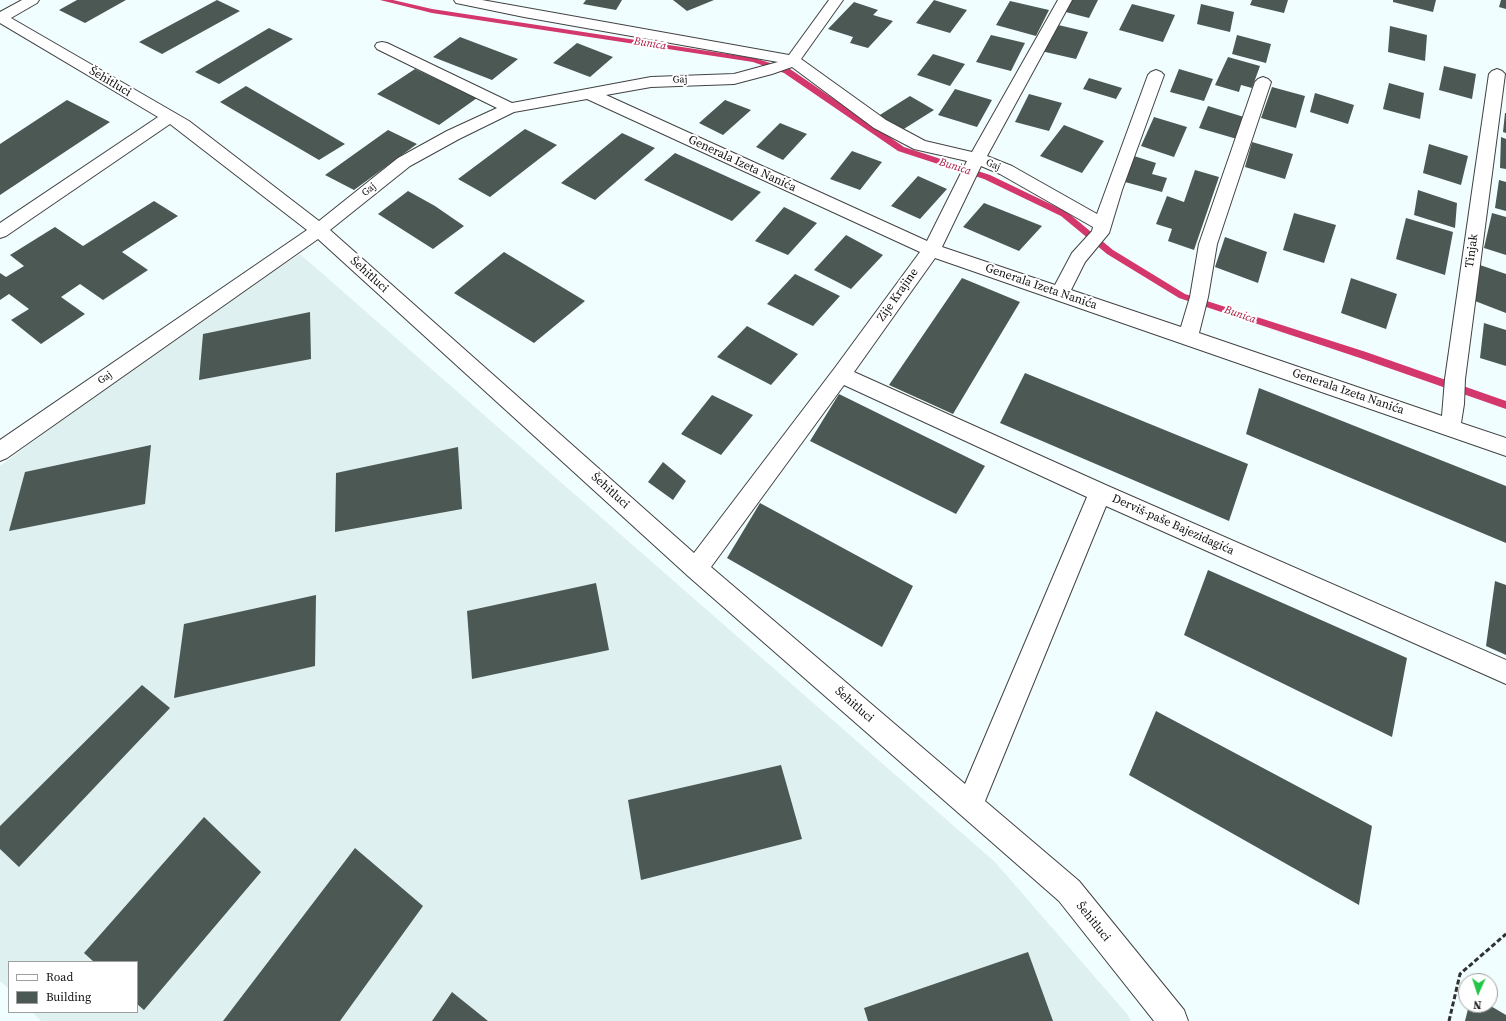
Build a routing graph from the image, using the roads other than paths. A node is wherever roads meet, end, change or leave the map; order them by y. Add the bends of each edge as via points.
1 (32, 0) edge
2 (461, 0) edge
3 (836, 0) edge
4 (1065, 0) edge
5 (0, 18) edge
6 (382, 46) dead end
7 (788, 63) junction
8 (1497, 74) dead end
9 (1156, 75) dead end
10 (1264, 82) dead end
11 (590, 94) junction
12 (510, 108) junction
13 (169, 116) junction
14 (975, 162) junction
15 (1101, 229) junction
16 (319, 230) junction
17 (0, 232) edge
18 (930, 250) junction
19 (1060, 293) junction
20 (1188, 336) junction
21 (841, 376) junction
22 (1450, 427) junction
23 (1506, 447) edge
24 (0, 452) edge
25 (1100, 493) junction
26 (696, 569) junction
27 (1506, 672) edge
28 (970, 805) junction
29 (1173, 1021) edge

1 - 5 street
2 - 7 street, Gaj
3 - 7 street
4 - 14 street, Zije Krajine
5 - 13 street, Šehitluci
6 - 12 street
7 - 11 street, Gaj via 766,72 734,79 651,82
7 - 14 street, Gaj via 880,124 920,145
8 - 22 street, Tinjak
9 - 15 street
10 - 20 street via 1208,244
11 - 12 street, Gaj
11 - 18 street, Generala Izeta Nanića
12 - 16 street, Gaj via 404,162
13 - 16 street, Šehitluci
13 - 17 street
14 - 15 street, Gaj via 1006,170
14 - 18 street, Zije Krajine
15 - 19 street via 1078,258
16 - 24 street, Gaj
16 - 26 street, Šehitluci
18 - 19 street, Generala Izeta Nanića
18 - 21 street, Zije Krajine
19 - 20 street, Generala Izeta Nanića
20 - 22 street, Generala Izeta Nanića
21 - 25 street, Derviš-paše Bajezidagića
21 - 26 street, Zije Krajine
22 - 23 street, Generala Izeta Nanića
25 - 27 street, Derviš-paše Bajezidagića
25 - 28 street
26 - 28 street, Šehitluci
28 - 29 street, Šehitluci via 1069,891

